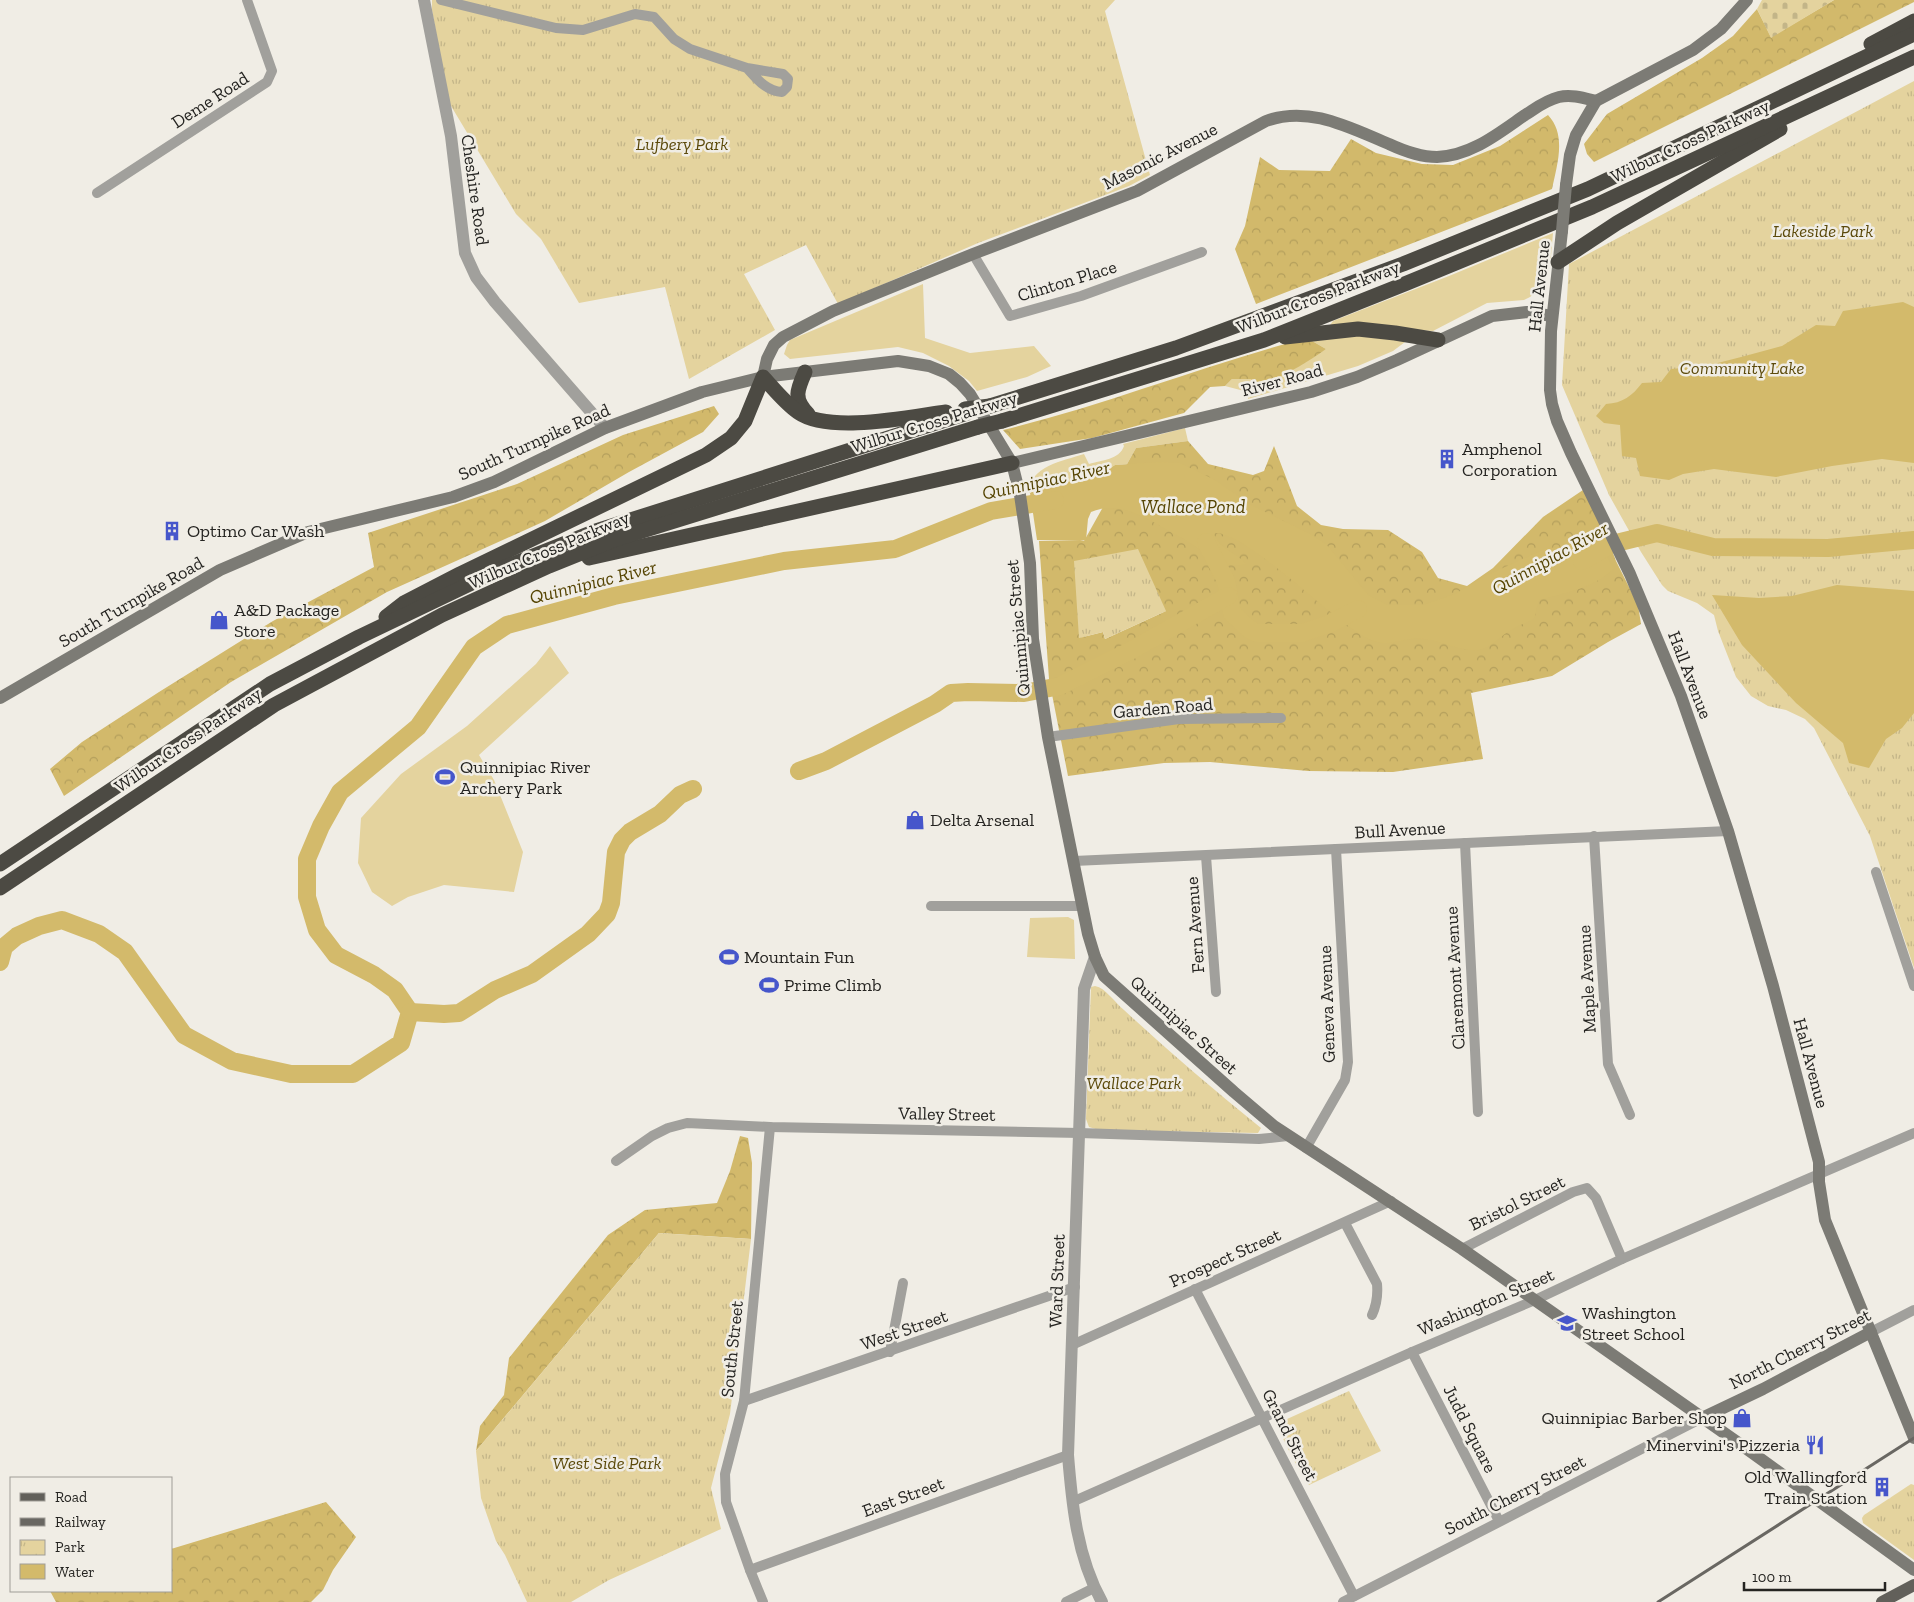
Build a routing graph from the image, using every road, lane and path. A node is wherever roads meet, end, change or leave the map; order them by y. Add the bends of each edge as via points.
1 (247, 0) edge
2 (424, 0) edge
3 (441, 0) edge
4 (1747, 0) edge
5 (1914, 21) edge
6 (1914, 34) edge
7 (1914, 57) edge
8 (747, 68) dead end
9 (1890, 68) junction
10 (1596, 101) junction
11 (1690, 141) junction
12 (96, 193) dead end
13 (1202, 252) dead end
14 (972, 254) junction
15 (1558, 262) junction
16 (1552, 316) junction
17 (1264, 340) junction
18 (1438, 340) junction
19 (806, 372) junction
20 (763, 377) junction
21 (966, 411) junction
22 (815, 420) junction
23 (605, 428) junction
24 (1012, 463) junction
25 (548, 566) junction
26 (359, 638) junction
27 (0, 698) edge
28 (1282, 718) dead end
29 (1048, 737) junction
30 (1728, 831) junction
31 (1594, 836) junction
32 (1465, 843) junction
33 (1336, 849) junction
34 (1206, 856) junction
35 (1074, 861) junction
36 (0, 864) edge
37 (1876, 872) dead end
38 (0, 888) edge
39 (931, 906) dead end
40 (1083, 906) junction
41 (1095, 957) junction
42 (1914, 986) edge
43 (1216, 992) dead end
44 (1478, 1112) dead end
45 (1630, 1115) dead end
46 (770, 1127) junction
47 (1080, 1133) junction
48 (1914, 1133) edge
49 (1288, 1136) junction
50 (1306, 1148) junction
51 (616, 1161) dead end
52 (1819, 1173) junction
53 (1391, 1201) junction
54 (1345, 1223) junction
55 (1462, 1249) junction
56 (1622, 1259) junction
57 (903, 1283) dead end
58 (1075, 1287) junction
59 (1195, 1289) junction
60 (1535, 1300) junction
61 (1914, 1310) edge
62 (1372, 1315) dead end
63 (1871, 1332) junction
64 (1072, 1345) junction
65 (890, 1352) junction
66 (1412, 1352) junction
67 (744, 1401) junction
68 (1263, 1418) junction
69 (1702, 1418) junction
70 (1914, 1438) edge
71 (1068, 1455) junction
72 (1072, 1502) junction
73 (1499, 1521) junction
74 (750, 1570) junction
75 (1914, 1570) edge
76 (1914, 1585) edge
77 (1094, 1588) junction
78 (1354, 1596) junction
79 (764, 1602) edge
80 (1066, 1602) edge
81 (1102, 1602) edge
82 (1343, 1602) edge
83 (1882, 1602) edge

1 - 12 street, Deme Road via 272,71 267,82
2 - 23 street, Cheshire Road via 451,136 465,253 476,277 495,302
3 - 8 street via 556,28 584,30 635,14 654,17 674,39 690,48
4 - 10 main road via 1720,29 1693,50
5 - 11 highway
6 - 11 highway, Wilbur Cross Parkway
7 - 9 highway, Wilbur Cross Parkway
9 - 15 highway via 1617,223
9 - 17 highway, Wilbur Cross Parkway via 1592,208
10 - 14 main road, Masonic Avenue via 1568,96 1547,100 1489,140 1460,152 1436,157 1405,151 1318,117 1278,116 1137,191
10 - 15 main road, Hall Avenue, bridge via 1576,135 1570,155
11 - 21 highway, Wilbur Cross Parkway, bridge via 1588,189 1403,264 1176,348
13 - 14 street, Clinton Place via 1081,296 1010,316
14 - 20 main road, Masonic Avenue via 833,311 782,337 767,359
15 - 16 main road, Hall Avenue
16 - 18 main road, River Road via 1527,312 1492,316
16 - 30 main road, Hall Avenue via 1550,390 1557,421 1630,574 1681,696
17 - 18 highway via 1358,329
17 - 25 highway, Wilbur Cross Parkway, bridge via 616,539
18 - 24 main road, River Road via 1357,377 1311,392
19 - 20 main road, Quinnipiac Street
19 - 22 highway via 797,397
19 - 24 main road, Quinnipiac Street via 898,361 939,370 966,388
20 - 22 highway via 799,413
20 - 23 main road, South Turnpike Road via 702,392
20 - 26 highway via 745,422 731,438 706,455 404,603
21 - 22 highway via 844,424
21 - 26 highway, Wilbur Cross Parkway via 596,531 503,568
23 - 27 main road, South Turnpike Road via 485,485 452,497 308,532 234,562
24 - 25 highway
24 - 29 main road, Quinnipiac Street via 1030,563 1033,638
25 - 38 highway, Wilbur Cross Parkway via 442,615 274,705
26 - 36 highway, Wilbur Cross Parkway via 270,684
28 - 29 street, Garden Road via 1179,719
29 - 35 main road, Quinnipiac Street
30 - 31 street, Bull Avenue
30 - 52 main road, Hall Avenue via 1774,986 1819,1162
31 - 32 street, Bull Avenue
31 - 45 street, Maple Avenue via 1608,1064
32 - 33 street, Bull Avenue
32 - 44 street, Claremont Avenue
33 - 34 street, Bull Avenue
33 - 50 street, Geneva Avenue via 1348,1062 1345,1080
34 - 35 street, Bull Avenue
34 - 43 street, Fern Avenue
35 - 40 main road, Quinnipiac Street
37 - 42 street
39 - 40 street
40 - 41 main road, Quinnipiac Street
41 - 47 street, Ward Street via 1084,989
41 - 49 main road, Quinnipiac Street via 1109,982
46 - 47 street, Valley Street
46 - 51 street, Valley Street via 687,1123 652,1136
46 - 67 street, South Street
47 - 49 street, Valley Street via 1259,1139
47 - 58 street, Ward Street
48 - 52 street, Washington Street
49 - 50 main road, Quinnipiac Street
50 - 53 main road, Quinnipiac Street
52 - 56 street, Washington Street
52 - 63 main road, Hall Avenue via 1824,1220
53 - 54 street, Prospect Street
53 - 55 main road, Quinnipiac Street
54 - 59 street, Prospect Street
54 - 62 street via 1377,1284 1376,1306
55 - 56 street, Bristol Street via 1573,1192 1588,1188 1596,1198
55 - 60 main road, Quinnipiac Street
56 - 60 street, Washington Street
57 - 65 street
58 - 64 street, Ward Street
58 - 65 street, West Street
59 - 64 street, Prospect Street
59 - 68 street, Grand Street
60 - 66 street, Washington Street
60 - 69 main road, Quinnipiac Street
61 - 63 street, North Cherry Street
63 - 69 main road, North Cherry Street
63 - 70 main road, Hall Avenue
64 - 71 street, Ward Street
65 - 67 street, West Street
66 - 68 street, Washington Street
66 - 73 street, Judd Square
67 - 74 street, South Street via 725,1474 726,1502
68 - 72 street, Washington Street
68 - 78 street, Grand Street
69 - 73 street, South Cherry Street
69 - 75 main road, Quinnipiac Street
71 - 72 street, Ward Street
71 - 74 street, East Street
72 - 77 street, Ward Street via 1079,1543
73 - 78 street, South Cherry Street
74 - 79 street, South Street
76 - 83 main road
77 - 80 street
77 - 81 street, Ward Street
78 - 82 street, South Cherry Street

